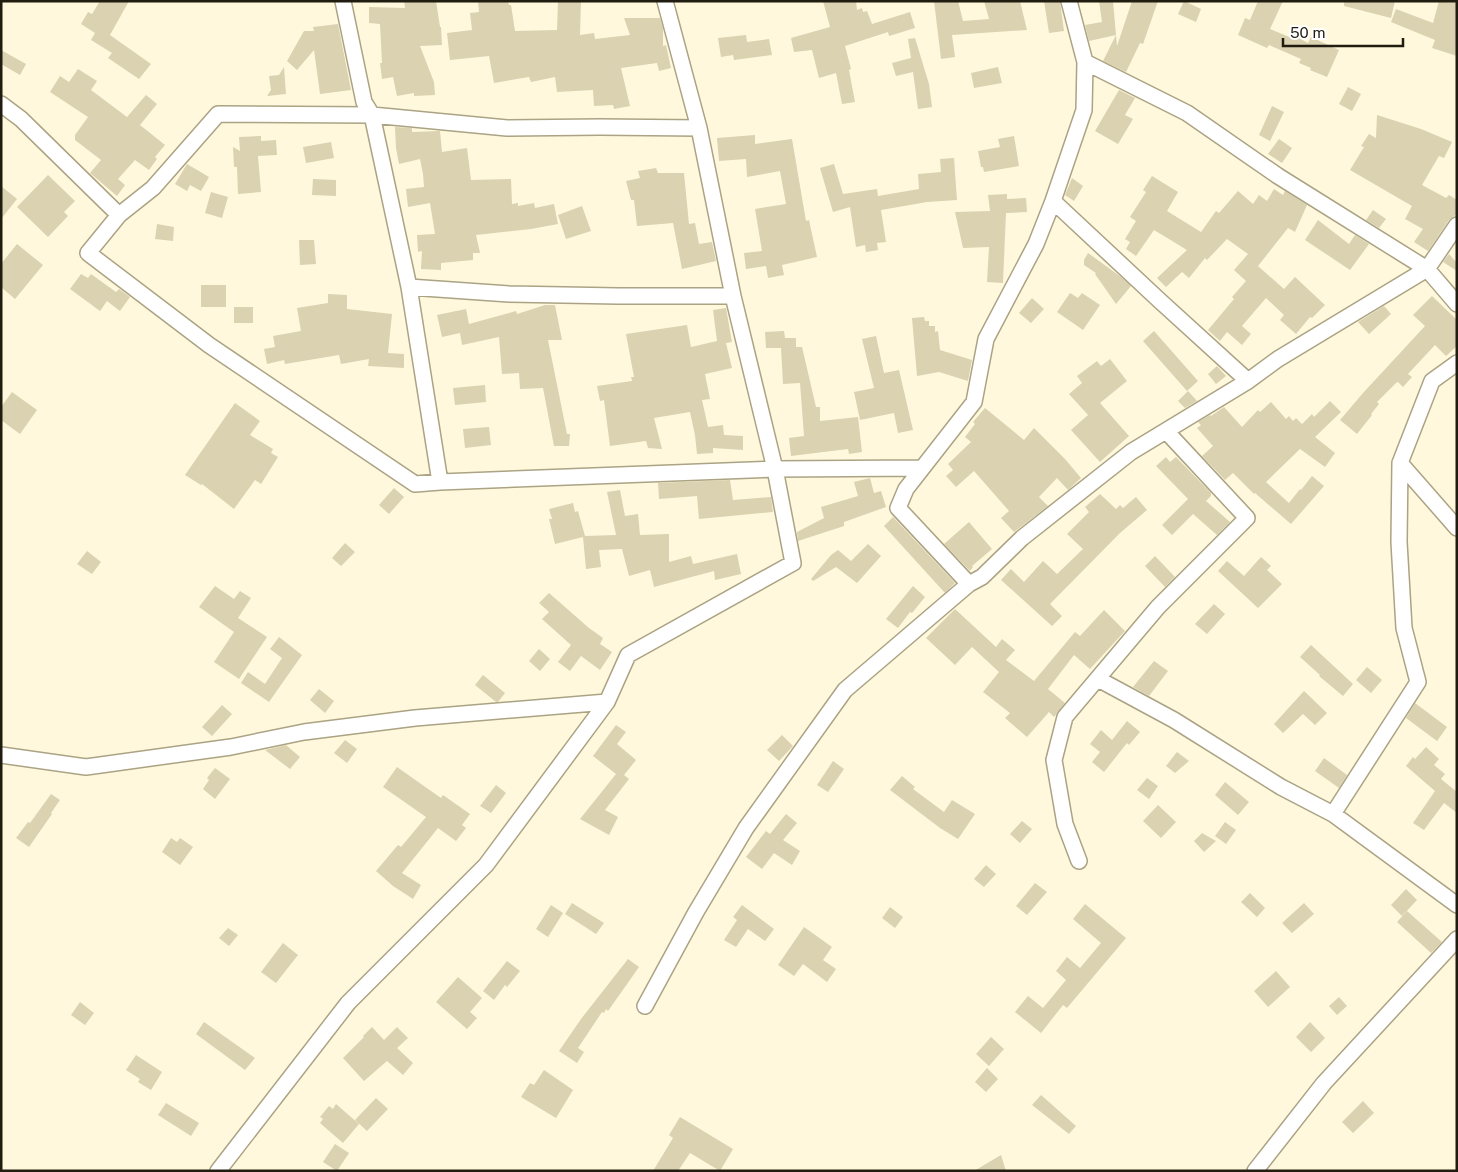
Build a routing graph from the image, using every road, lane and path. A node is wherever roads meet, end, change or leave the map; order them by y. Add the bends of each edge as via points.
1 (343, 1) edge
2 (666, 1) edge
3 (1069, 1) edge
4 (1085, 62) junction
5 (1, 104) edge
6 (372, 115) junction
7 (699, 128) junction
8 (1053, 200) junction
9 (119, 215) junction
10 (1457, 225) edge
11 (1427, 269) junction
12 (409, 287) junction
13 (733, 296) junction
14 (1457, 304) edge
15 (1457, 363) edge
16 (1248, 381) junction
17 (1166, 431) junction
18 (1400, 463) junction
19 (922, 468) junction
20 (774, 469) junction
21 (440, 482) junction
22 (1457, 528) edge
23 (969, 584) junction
24 (1098, 678) junction
25 (607, 702) junction
26 (1, 754) edge
27 (1332, 814) junction
28 (1079, 861) dead end
29 (1457, 905) edge
30 (1457, 939) edge
31 (645, 1006) dead end
32 (218, 1171) edge
33 (1255, 1171) edge

1 - 6 street via 364,102
2 - 7 street
3 - 4 street
4 - 8 street via 1084,110
4 - 11 street via 1187,113 1278,176
5 - 9 street via 21,119
6 - 7 street via 507,128
6 - 9 street via 218,114 153,188
6 - 12 street
7 - 13 street
8 - 16 street
8 - 19 street via 1036,244 986,339 974,402
9 - 21 street via 88,253 209,345 415,484
10 - 11 street
11 - 14 street
11 - 16 street via 1278,359
12 - 13 street via 509,294
12 - 21 street
13 - 20 street
15 - 18 street via 1432,381
16 - 17 street
17 - 23 street via 1090,483 1022,538 982,577
17 - 24 street via 1247,518 1158,606
18 - 22 street
18 - 27 street via 1399,542 1404,628 1418,682
19 - 20 street
19 - 23 street via 906,489 898,508
20 - 21 street
20 - 25 street via 793,564 628,655
23 - 31 street via 845,690 746,828
24 - 27 street
24 - 28 street via 1065,717 1054,760 1065,824
25 - 26 street via 406,719 86,767
25 - 32 street via 486,865 348,1003
27 - 29 street
30 - 33 street via 1324,1083

